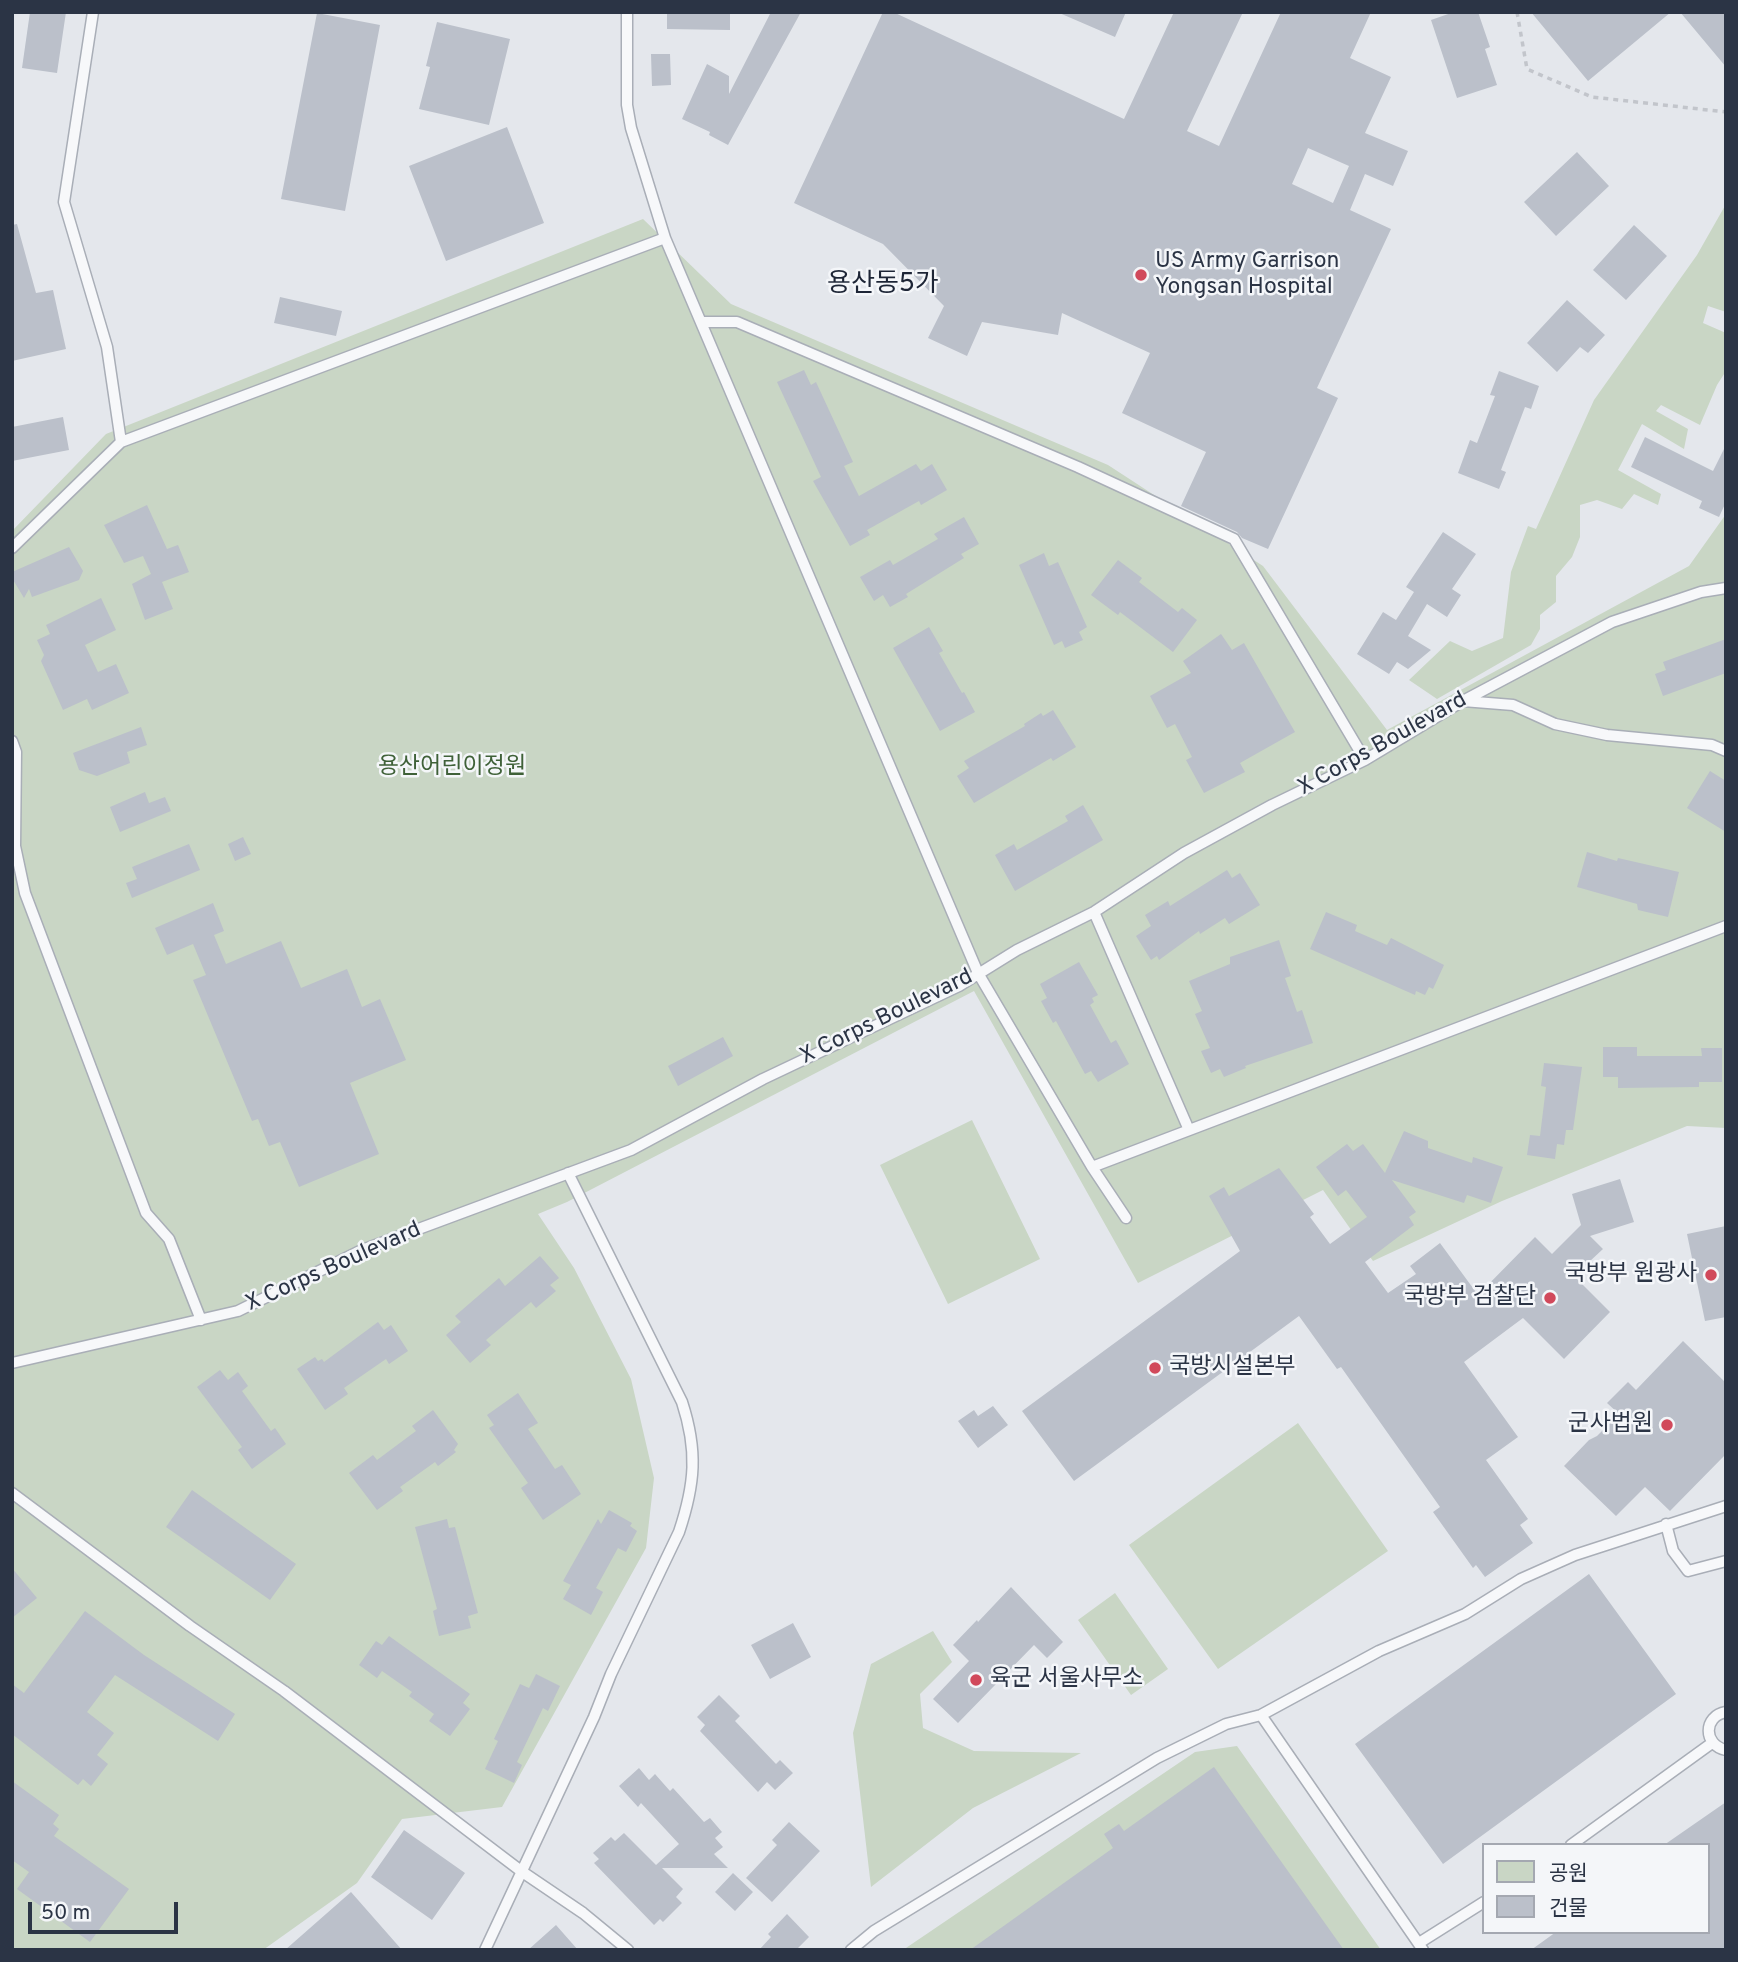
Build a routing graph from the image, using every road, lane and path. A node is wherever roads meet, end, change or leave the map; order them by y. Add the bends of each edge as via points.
1 (93, 12) edge
2 (627, 12) edge
3 (1517, 12) edge
4 (1726, 112) edge
5 (665, 238) junction
6 (701, 322) junction
7 (121, 442) junction
8 (12, 548) edge
9 (1726, 588) edge
10 (1463, 701) junction
11 (12, 740) edge
12 (1726, 751) edge
13 (1365, 760) junction
14 (1094, 912) junction
15 (1726, 926) edge
16 (978, 973) junction
17 (1189, 1130) junction
18 (1092, 1167) junction
19 (568, 1173) junction
20 (1126, 1219) dead end
21 (201, 1320) junction
22 (12, 1363) edge
23 (12, 1493) edge
24 (1726, 1506) edge
25 (1666, 1524) junction
26 (1726, 1561) edge
27 (1726, 1712) edge
28 (1261, 1715) junction
29 (1712, 1742) junction
30 (1726, 1750) edge
31 (1574, 1843) edge
32 (522, 1871) junction
33 (1482, 1903) edge
34 (1421, 1947) edge
35 (485, 1950) edge
36 (628, 1950) edge
37 (851, 1950) edge

1 - 7 lane via 64,202 107,347
2 - 5 lane via 631,128
3 - 4 path via 1527,69 1592,97
5 - 6 lane
5 - 7 lane
6 - 13 lane via 737,322 1078,467 1234,539
6 - 16 lane
7 - 8 lane
9 - 10 lane, X Corps Boulevard via 1612,622
10 - 12 lane via 1513,705 1555,724 1607,735 1712,745
10 - 13 lane, X Corps Boulevard
11 - 21 lane via 16,752 15,846 24,893 146,1213 169,1239
13 - 14 lane, X Corps Boulevard via 1247,818 1141,879
14 - 16 lane, X Corps Boulevard
14 - 17 lane
15 - 17 lane
16 - 18 lane
16 - 19 lane, X Corps Boulevard via 631,1150
17 - 18 lane
18 - 20 lane
19 - 21 lane, X Corps Boulevard via 362,1250 238,1311
19 - 32 lane via 682,1402 694,1466 679,1532
21 - 22 lane, X Corps Boulevard
23 - 32 lane
24 - 25 lane
25 - 26 lane via 1673,1551 1688,1572
25 - 28 lane via 1521,1578 1465,1614 1379,1651
27 - 29 lane via 1714,1716 1708,1727
28 - 34 lane
28 - 37 lane via 1226,1724 1157,1758 874,1931
29 - 30 lane
29 - 31 lane
32 - 35 lane
32 - 36 lane
33 - 34 lane

